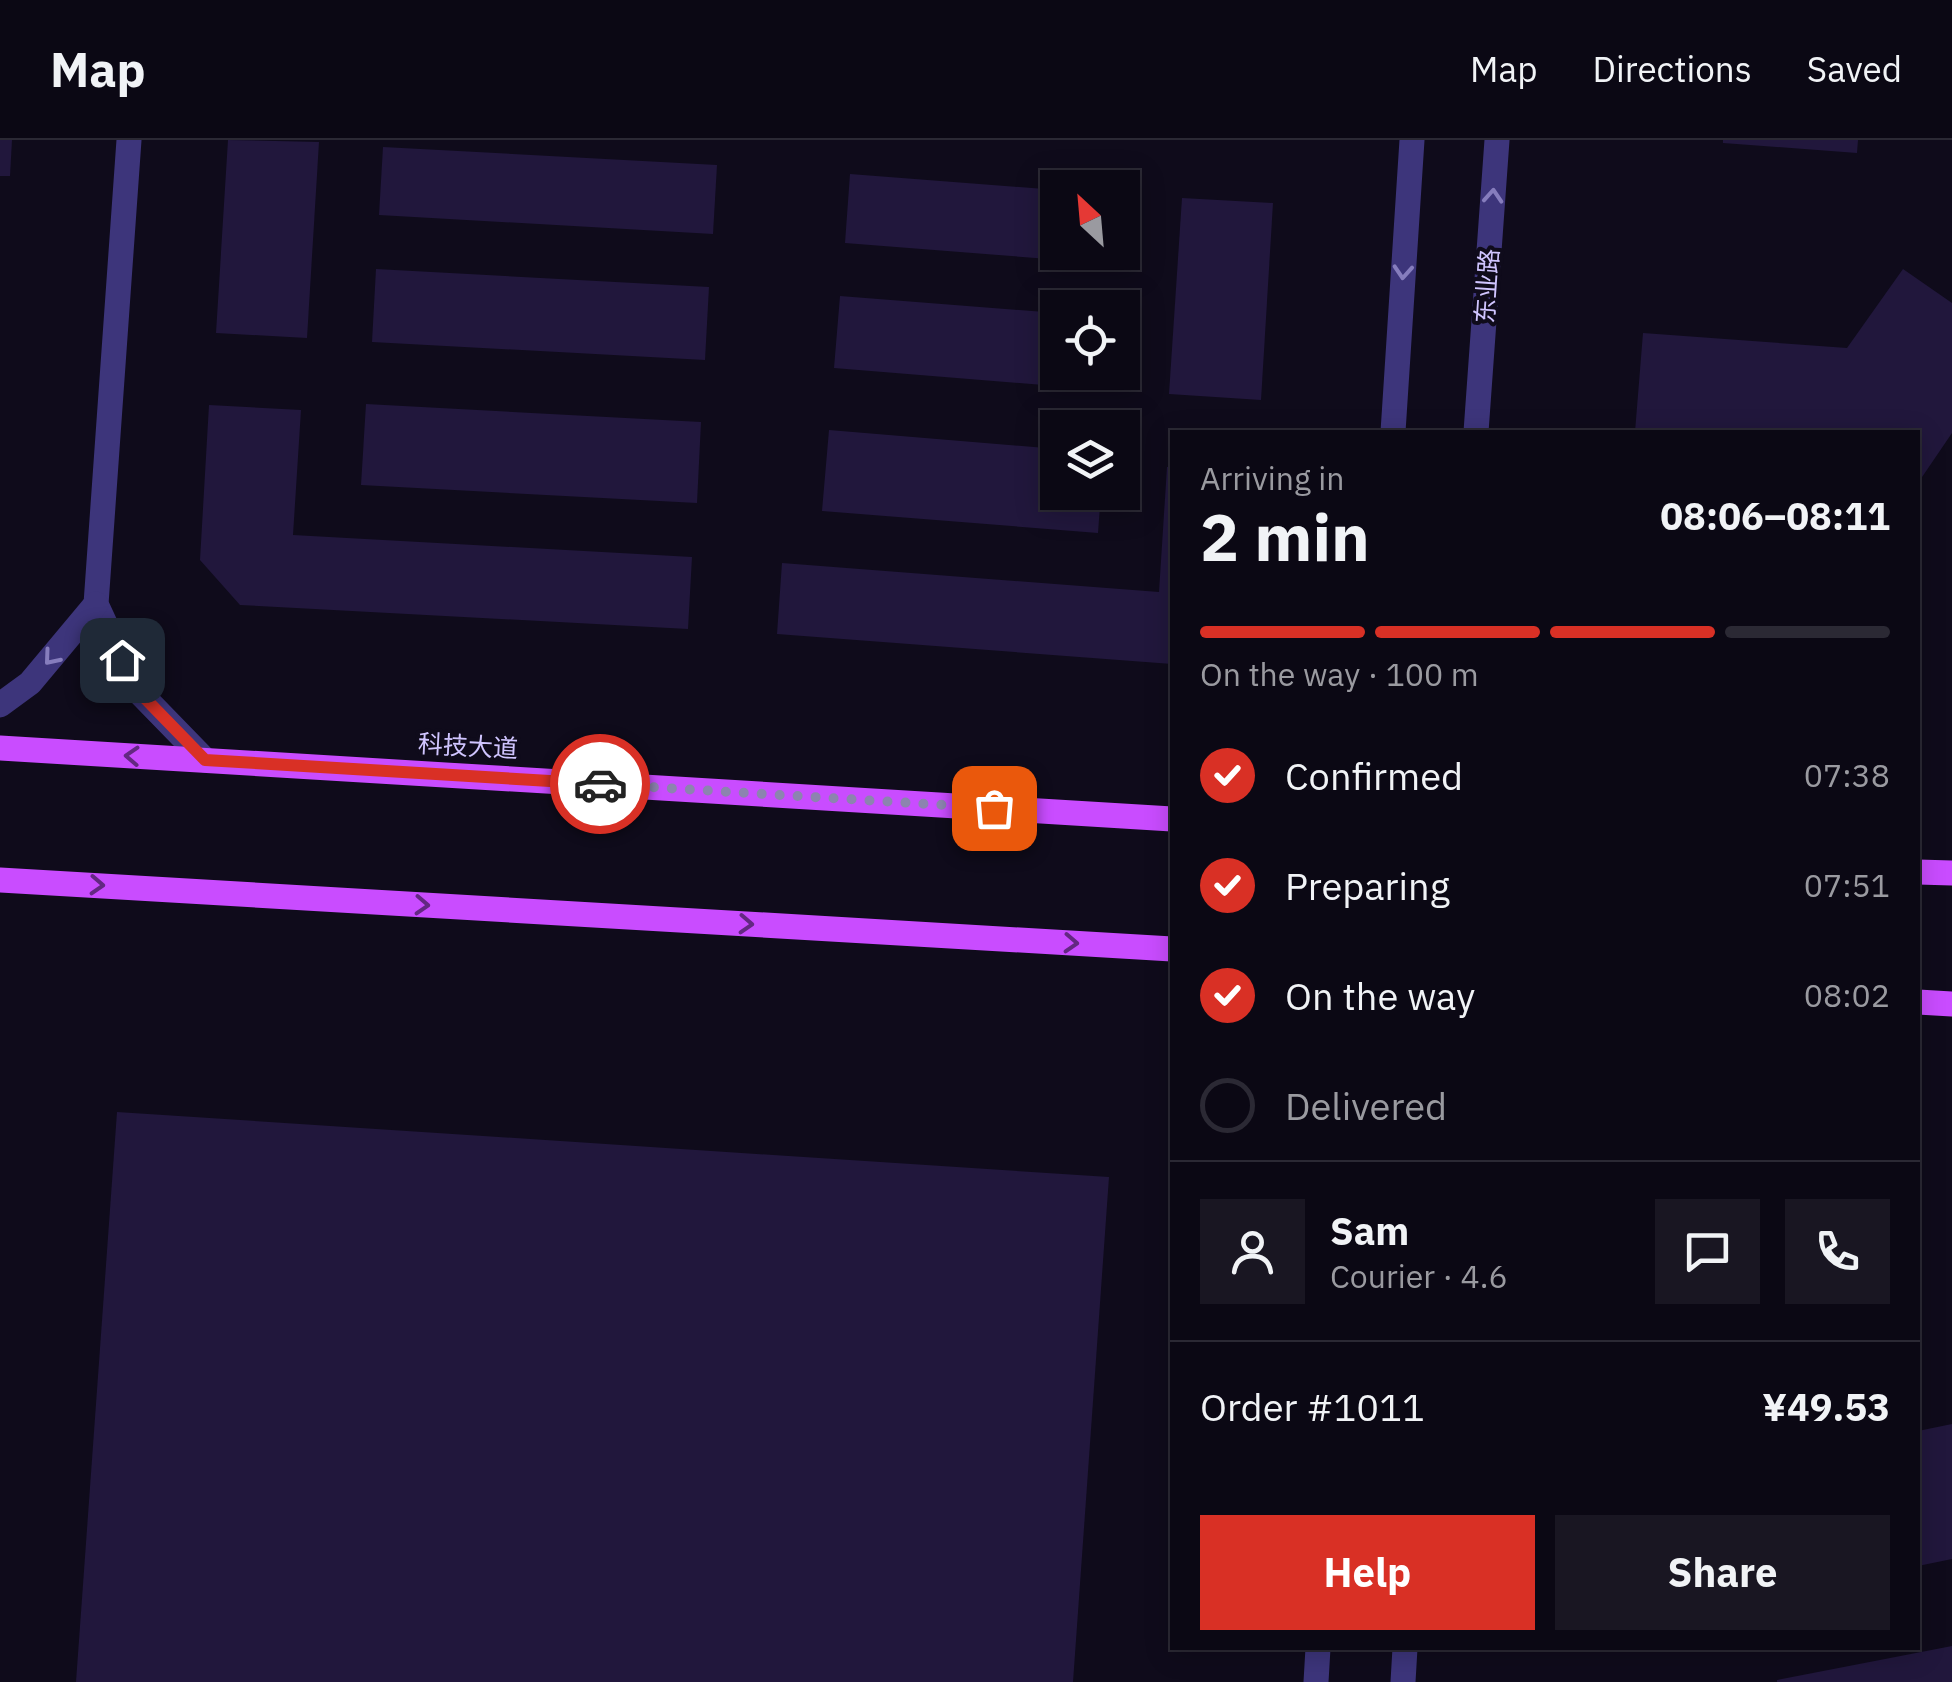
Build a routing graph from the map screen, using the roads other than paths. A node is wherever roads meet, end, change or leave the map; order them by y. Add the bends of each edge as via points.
1 (129, 140) edge
2 (1412, 140) edge
3 (1497, 140) edge
4 (1393, 430) edge
5 (1476, 430) edge
6 (96, 604) junction
7 (0, 706) edge
8 (0, 748) edge
9 (205, 760) junction
10 (1170, 801) edge
11 (1073, 812) junction
12 (1170, 819) edge
13 (1920, 872) edge
14 (1952, 874) edge
15 (0, 880) edge
16 (1170, 953) edge
17 (1920, 1002) edge
18 (1952, 1004) edge
19 (1318, 1650) edge
20 (1405, 1650) edge
21 (1316, 1682) edge
22 (1403, 1682) edge

1 - 6 street
2 -> 4 street
5 -> 3 street, 东业路
6 -> 7 street via 30,683
6 - 9 street via 135,688
9 -> 8 main road, 科技大道
9 - 11 main road, 科技大道
10 - 11 main road via 1123,812
11 - 12 main road, 科技大道
13 - 14 main road
15 -> 16 main road
17 - 18 main road
19 - 21 street
20 - 22 street

